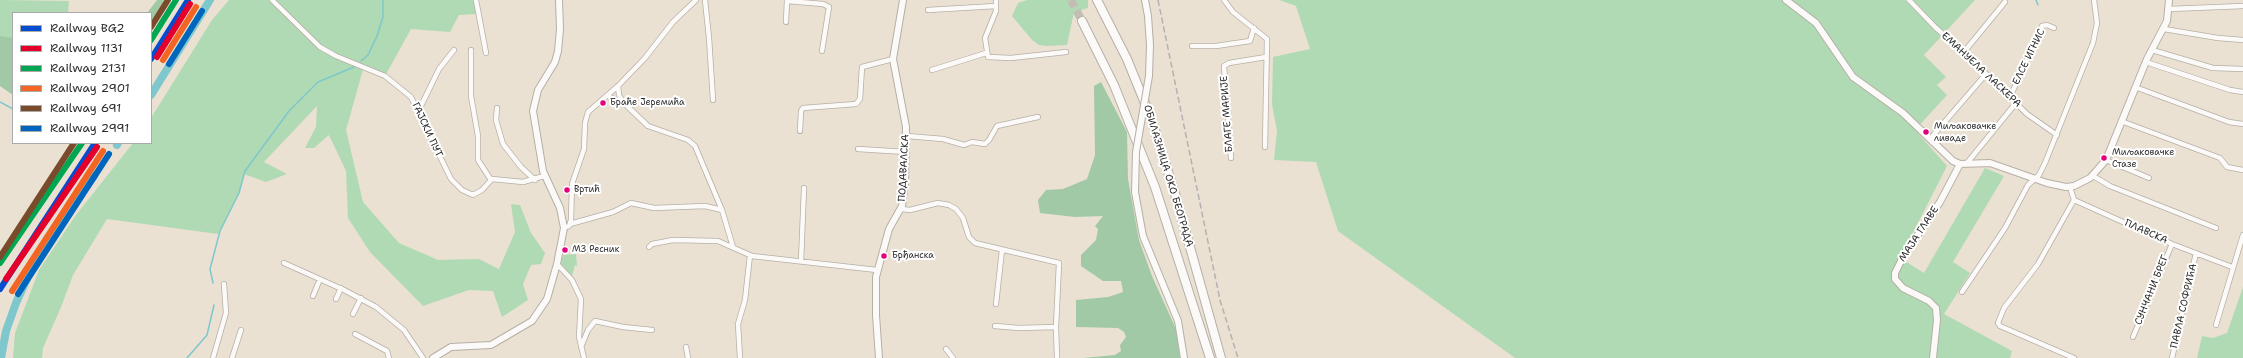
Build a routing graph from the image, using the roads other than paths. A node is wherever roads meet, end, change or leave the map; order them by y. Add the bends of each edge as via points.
1 (166, 0) edge
2 (174, 0) edge
3 (272, 0) edge
4 (476, 0) edge
5 (559, 0) edge
6 (696, 0) edge
7 (705, 0) edge
8 (904, 0) edge
9 (996, 0) edge
10 (1097, 0) edge
11 (1145, 0) edge
12 (1224, 0) edge
13 (1786, 0) edge
14 (1910, 0) edge
15 (2094, 0) edge
16 (2169, 0) edge
17 (787, 1) edge
18 (2005, 2) dead end
19 (996, 6) junction
20 (2243, 6) edge
21 (2169, 9) junction
22 (928, 10) dead end
23 (1082, 21) tunnel mouth
24 (786, 22) dead end
25 (1254, 28) junction
26 (2054, 28) dead end
27 (2164, 29) junction
28 (2243, 40) edge
29 (1192, 46) dead end
30 (454, 50) dead end
31 (471, 50) dead end
32 (2152, 50) junction
33 (822, 51) dead end
34 (1066, 52) dead end
35 (1964, 52) junction
36 (486, 53) dead end
37 (986, 53) junction
38 (1266, 56) junction
39 (892, 58) junction
40 (2146, 62) junction
41 (2243, 69) edge
42 (932, 70) dead end
43 (1986, 74) junction
44 (618, 86) junction
45 (2135, 87) junction
46 (2243, 92) edge
47 (608, 96) junction
48 (2010, 97) junction
49 (713, 100) dead end
50 (623, 102) junction
51 (2016, 103) junction
52 (497, 108) dead end
53 (419, 110) junction
54 (1038, 117) dead end
55 (2122, 121) junction
56 (2243, 124) edge
57 (800, 131) dead end
58 (2057, 135) junction
59 (907, 136) junction
60 (1930, 139) junction
61 (1265, 147) dead end
62 (858, 149) dead end
63 (906, 152) junction
64 (1231, 158) dead end
65 (2106, 160) junction
66 (1967, 163) junction
67 (1960, 164) junction
68 (2243, 170) edge
69 (544, 176) junction
70 (2093, 176) junction
71 (2149, 178) dead end
72 (2035, 179) junction
73 (491, 180) junction
74 (535, 180) junction
75 (2070, 187) junction
76 (804, 188) dead end
77 (2074, 200) junction
78 (901, 209) junction
79 (722, 210) junction
80 (570, 224) junction
81 (564, 228) junction
82 (2216, 228) dead end
83 (2243, 235) edge
84 (2172, 244) junction
85 (649, 247) dead end
86 (733, 247) junction
87 (1002, 250) junction
88 (2196, 253) junction
89 (750, 255) junction
90 (801, 262) junction
91 (284, 263) dead end
92 (558, 264) junction
93 (2232, 267) junction
94 (877, 270) junction
95 (320, 279) junction
96 (224, 284) dead end
97 (341, 288) junction
98 (1962, 292) dead end
99 (313, 296) dead end
100 (361, 298) junction
101 (336, 300) dead end
102 (996, 304) dead end
103 (353, 314) dead end
104 (2216, 325) dead end
105 (995, 326) dead end
106 (1056, 328) junction
107 (241, 330) dead end
108 (652, 330) dead end
109 (355, 334) dead end
110 (2133, 337) dead end
111 (581, 347) junction
112 (686, 347) dead end
113 (946, 349) dead end
114 (214, 358) edge
115 (232, 358) edge
116 (389, 358) edge
117 (423, 358) edge
118 (433, 358) edge
119 (584, 358) edge
120 (688, 358) edge
121 (740, 358) edge
122 (879, 358) edge
123 (953, 358) edge
124 (1057, 358) edge
125 (1184, 358) edge
126 (1210, 358) edge
127 (1221, 358) edge
128 (1933, 358) edge
129 (2074, 358) edge
130 (2172, 358) edge

1 - 2 street
3 - 53 street, ГАЈСКИ ПУТ via 320,47 393,81 411,97
4 - 36 street
5 - 69 street via 558,51 555,62 538,90 533,106 534,126
6 - 44 street via 670,24 645,58
7 - 49 street
8 - 39 street, ПОДАВАЛСКА
9 - 19 street
10 - 127 highway, ОБИЛАЗНИЦА ОКО БЕОГРАДА via 1127,59 1151,118
11 - 125 street, bridge via 1150,45 1150,76 1136,152 1135,192 1144,236 1178,321
12 - 25 street via 1233,12
13 - 60 street via 1816,23 1856,80 1898,110
14 - 35 street, ЕМАНУЕЛА ЛАСКЕРА via 1936,28
15 - 58 street via 2097,24 2095,36
16 - 21 street
17 - 24 street
17 - 33 street via 823,4 829,7
18 - 35 street
19 - 22 street
19 - 37 street via 985,38
20 - 21 street
21 - 27 street
23 - 126 highway, ОБИЛАЗНИЦА ОКО БЕОГРАДА via 1114,85 1150,173
25 - 29 street via 1250,41 1216,46
25 - 38 street via 1267,39
26 - 48 street, ЕЛСЕ ИГНИС via 2042,26
27 - 28 street
27 - 32 street
30 - 53 street via 435,76
31 - 73 street via 471,96 478,136 478,160
32 - 40 street
32 - 41 street via 2213,68
34 - 37 street via 991,58
35 - 43 street, ЕМАНУЕЛА ЛАСКЕРА
37 - 42 street
38 - 61 street
38 - 64 street, БЛАГЕ МАРИЈЕ via 1224,66
39 - 57 street via 862,66 860,99 856,104 803,108
39 - 59 street, ПОДАВАЛСКА via 903,104
40 - 45 street
40 - 46 street
43 - 48 street, ЕМАНУЕЛА ЛАСКЕРА
43 - 60 street
44 - 47 street
44 - 50 street via 618,93
45 - 55 street
45 - 56 street via 2229,122
47 - 50 street
47 - 80 street via 590,109 586,116 584,149 572,184
48 - 51 street, ЕМАНУЕЛА ЛАСКЕРА
50 - 79 street via 648,126 688,140 695,146
51 - 58 street, ЕМАНУЕЛА ЛАСКЕРА via 2030,117
51 - 66 street
52 - 74 street via 496,120 504,144 520,167
53 - 73 street, ГАЈСКИ ПУТ via 425,129 451,179 459,188 474,195
54 - 59 street via 997,126 985,144 972,142 964,145 943,139
55 - 65 street
55 - 68 street via 2220,158 2230,168
58 - 72 street
59 - 63 street, ПОДАВАЛСКА
60 - 67 street via 1949,158
62 - 63 street
63 - 78 street, ПОДАВАЛСКА
65 - 70 street
65 - 71 street
66 - 67 street
66 - 72 street via 2000,165
67 - 128 street, МАЈА ГЛАВЕ via 1940,202 1895,273 1903,288 1927,300 1936,308
69 - 74 street
69 - 81 street via 560,208
70 - 75 street
70 - 82 street via 2110,186
72 - 75 street
72 - 98 street via 2028,185 2005,228
73 - 74 street
75 - 77 street
76 - 90 street
77 - 84 street, ПЛАВСКА
77 - 129 street via 2036,268 2004,308 1998,323
78 - 87 street via 910,210 938,203 951,206 963,218 972,241
78 - 94 street, ПОДАВАЛСКА via 889,229
79 - 80 street via 705,206 654,208 631,202 613,212
79 - 86 street
80 - 81 street
81 - 92 street
83 - 93 street
84 - 88 street, ПЛАВСКА
84 - 110 street, СУНЧАНИ БРЕГ
85 - 86 street via 652,244 681,240 720,241
86 - 89 street
87 - 102 street
87 - 106 street via 1059,263
88 - 93 street, ПЛАВСКА
88 - 130 street, ПАВЛА СОФРИЋА
89 - 90 street
89 - 121 street via 745,300 738,324
90 - 94 street
91 - 95 street
92 - 111 street via 580,294
92 - 118 street via 545,303 536,317 527,324 488,346 451,347
93 - 104 street
94 - 122 street, ПОДАВАЛСКА via 876,315
95 - 97 street
95 - 99 street
96 - 114 street via 226,313
97 - 100 street
97 - 101 street
100 - 103 street
100 - 117 street via 398,325
105 - 106 street
106 - 124 street
107 - 115 street
108 - 111 street via 623,328 595,321
109 - 116 street via 387,351
111 - 119 street
112 - 120 street
113 - 123 street

